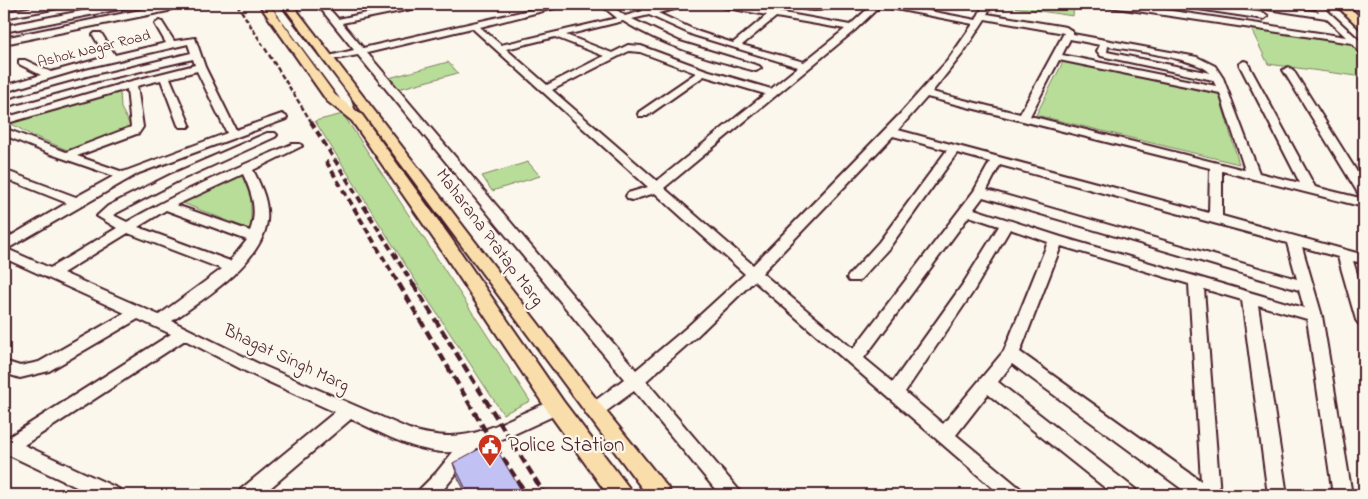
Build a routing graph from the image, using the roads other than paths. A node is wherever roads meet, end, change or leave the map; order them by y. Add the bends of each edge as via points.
1 (16, 4) edge
2 (34, 4) edge
3 (50, 4) edge
4 (62, 4) edge
5 (130, 4) edge
6 (174, 4) edge
7 (264, 4) edge
8 (274, 4) edge
9 (287, 4) edge
10 (322, 4) edge
11 (421, 4) edge
12 (566, 4) edge
13 (604, 4) edge
14 (637, 4) edge
15 (685, 4) edge
16 (722, 4) edge
17 (797, 4) edge
18 (829, 4) edge
19 (879, 4) edge
20 (988, 4) edge
21 (1110, 4) edge
22 (1185, 4) edge
23 (1254, 4) edge
24 (1315, 4) edge
25 (1340, 4) edge
26 (1352, 4) edge
27 (538, 6) edge
28 (4, 11) edge
29 (649, 12) junction
30 (774, 14) junction
31 (1364, 15) edge
32 (1264, 16) dead end
33 (1330, 16) junction
34 (63, 18) junction
35 (621, 18) junction
36 (981, 20) junction
37 (336, 22) junction
38 (159, 24) dead end
39 (473, 25) junction
40 (1364, 26) edge
41 (852, 28) junction
42 (4, 29) edge
43 (63, 29) junction
44 (555, 34) junction
45 (98, 35) dead end
46 (1068, 36) junction
47 (192, 40) joint
48 (4, 41) edge
49 (1355, 41) junction
50 (172, 45) junction
51 (736, 45) junction
52 (499, 48) junction
53 (360, 52) junction
54 (1364, 52) edge
55 (197, 55) junction
56 (612, 56) junction
57 (772, 56) junction
58 (1057, 57) junction
59 (112, 59) junction
60 (328, 59) junction
61 (22, 62) dead end
62 (1244, 64) dead end
63 (806, 66) junction
64 (200, 67) junction
65 (756, 68) junction
66 (1288, 70) dead end
67 (703, 72) junction
68 (49, 75) junction
69 (164, 76) junction
70 (736, 82) junction
71 (132, 84) junction
72 (4, 89) edge
73 (546, 89) junction
74 (1224, 91) junction
75 (925, 93) junction
76 (772, 94) junction
77 (4, 104) edge
78 (348, 105) junction
79 (643, 114) dead end
80 (282, 117) dead end
81 (1023, 118) junction
82 (4, 121) edge
83 (184, 126) dead end
84 (4, 131) edge
85 (892, 132) junction
86 (233, 134) junction
87 (271, 135) dead end
88 (296, 146) dead end
89 (954, 149) junction
90 (66, 156) junction
91 (997, 160) junction
92 (1216, 165) junction
93 (246, 167) junction
94 (4, 174) edge
95 (1253, 174) junction
96 (124, 176) junction
97 (656, 188) junction
98 (1309, 188) junction
99 (980, 192) junction
100 (1364, 193) edge
101 (432, 196) junction
102 (632, 196) dead end
103 (77, 202) junction
104 (416, 202) junction
105 (1364, 203) edge
106 (165, 205) junction
107 (967, 211) junction
108 (1215, 219) junction
109 (1006, 225) junction
110 (127, 228) junction
111 (254, 237) junction
112 (1056, 240) junction
113 (1293, 240) junction
114 (4, 246) edge
115 (4, 253) edge
116 (1344, 253) junction
117 (1364, 259) edge
118 (234, 268) junction
119 (51, 274) junction
120 (754, 274) junction
121 (854, 278) dead end
122 (1196, 281) junction
123 (498, 283) junction
124 (1307, 287) junction
125 (477, 290) junction
126 (1249, 297) junction
127 (138, 312) junction
128 (1314, 316) junction
129 (1364, 320) edge
130 (160, 322) junction
131 (184, 333) junction
132 (1011, 354) junction
133 (853, 360) junction
134 (4, 367) edge
135 (636, 381) junction
136 (987, 383) junction
137 (894, 394) junction
138 (556, 407) junction
139 (350, 410) junction
140 (594, 411) junction
141 (944, 436) junction
142 (470, 444) junction
143 (5, 446) edge
144 (112, 495) edge
145 (248, 495) edge
146 (427, 495) edge
147 (621, 495) edge
148 (660, 495) edge
149 (732, 495) edge
150 (1014, 495) edge
151 (1128, 495) edge
152 (1205, 495) edge
153 (1211, 495) edge
154 (1278, 495) edge
155 (1343, 495) edge

1 - 28 street
2 - 28 street
3 - 28 street
4 - 28 street
4 - 34 street
5 - 34 street
6 - 43 street via 168,8
7 - 78 main road, Maharana Pratap Marg via 335,103
8 - 78 street
9 - 60 main road, Maharana Pratap Marg
10 - 37 street
11 - 37 street
12 - 27 street
13 - 35 street
14 - 29 street
15 - 29 street
16 - 30 street
17 - 18 street via 822,8
19 - 36 street
19 - 41 street
20 - 36 street
21 - 49 street
22 - 32 street
23 - 33 street
24 - 33 street
25 - 40 main road
26 - 31 main road
27 - 39 street
29 - 35 street
29 - 51 street via 680,28
30 - 41 street
30 - 51 street
33 - 49 street
34 - 42 street
34 - 43 street
35 - 44 street
35 - 65 street via 650,33
36 - 46 street via 1066,30
36 - 75 street
37 - 53 street
38 - 50 street
39 - 52 street
39 - 53 street
41 - 63 street
43 - 48 street
44 - 52 street
44 - 56 street
45 - 59 street
46 - 58 street
46 - 74 street via 1204,62 1212,68
47 - 50 street, Ashok Nagar Road
47 - 55 street
49 - 54 street
50 - 59 street, Ashok Nagar Road
51 - 57 street
52 - 73 street
53 - 60 street
53 - 135 street
55 - 64 street
55 - 77 street
56 - 67 street via 628,48 641,49
56 - 73 street
57 - 63 street
57 - 65 street
58 - 74 street
58 - 81 street
59 - 68 street, Ashok Nagar Road
60 - 101 main road, Maharana Pratap Marg
61 - 68 street
62 - 98 street
63 - 76 street
64 - 69 street
64 - 86 street
65 - 70 street
66 - 100 street
67 - 70 street
67 - 79 street
68 - 72 street, Ashok Nagar Road
69 - 71 street
69 - 83 street
70 - 76 street
71 - 82 street
71 - 90 street via 135,131
73 - 97 street
74 - 95 street
75 - 81 street
75 - 85 street
76 - 97 street
78 - 104 main road, Maharana Pratap Marg
80 - 86 street
81 - 92 street
84 - 90 street
85 - 89 street
85 - 120 street
86 - 96 street
87 - 110 street via 167,181 104,216
88 - 93 street
89 - 91 street
89 - 121 street via 884,245
90 - 96 street
91 - 99 street
91 - 108 street
92 - 95 street
92 - 108 street
93 - 106 street
93 - 111 street via 260,202 261,219
94 - 103 street
95 - 98 street
96 - 103 street
97 - 102 street
97 - 120 street
98 - 105 street
99 - 107 street
99 - 124 street
101 - 104 main road
101 - 123 main road, Maharana Pratap Marg
103 - 114 street
104 - 125 main road, Maharana Pratap Marg
106 - 110 street
106 - 111 street
107 - 109 street
107 - 133 street
108 - 113 street
109 - 112 street
109 - 137 street via 968,288
110 - 118 street
110 - 119 street
111 - 118 street
112 - 122 street
112 - 132 street
113 - 116 street
113 - 124 street
115 - 119 street, Bhagat Singh Marg
116 - 117 street
116 - 129 street
118 - 130 street
119 - 127 street, Bhagat Singh Marg
120 - 133 street
120 - 135 street
122 - 126 street
122 - 153 street
123 - 125 main road
123 - 140 main road, Maharana Pratap Marg
124 - 128 street
125 - 138 main road, Maharana Pratap Marg
126 - 128 street
126 - 154 street
127 - 130 street, Bhagat Singh Marg
127 - 134 street via 43,367 20,372
128 - 155 street
130 - 131 street, Bhagat Singh Marg
131 - 139 street, Bhagat Singh Marg via 253,368
131 - 143 street
132 - 136 street
132 - 152 street
133 - 137 street
135 - 140 street
135 - 149 street
136 - 141 street
136 - 151 street
137 - 141 street
138 - 142 street, Bhagat Singh Marg
138 - 147 main road, Maharana Pratap Marg
139 - 142 street, Bhagat Singh Marg via 404,435 430,443 449,446
139 - 145 street
140 - 148 main road, Maharana Pratap Marg
141 - 150 street
142 - 146 street
143 - 144 street

